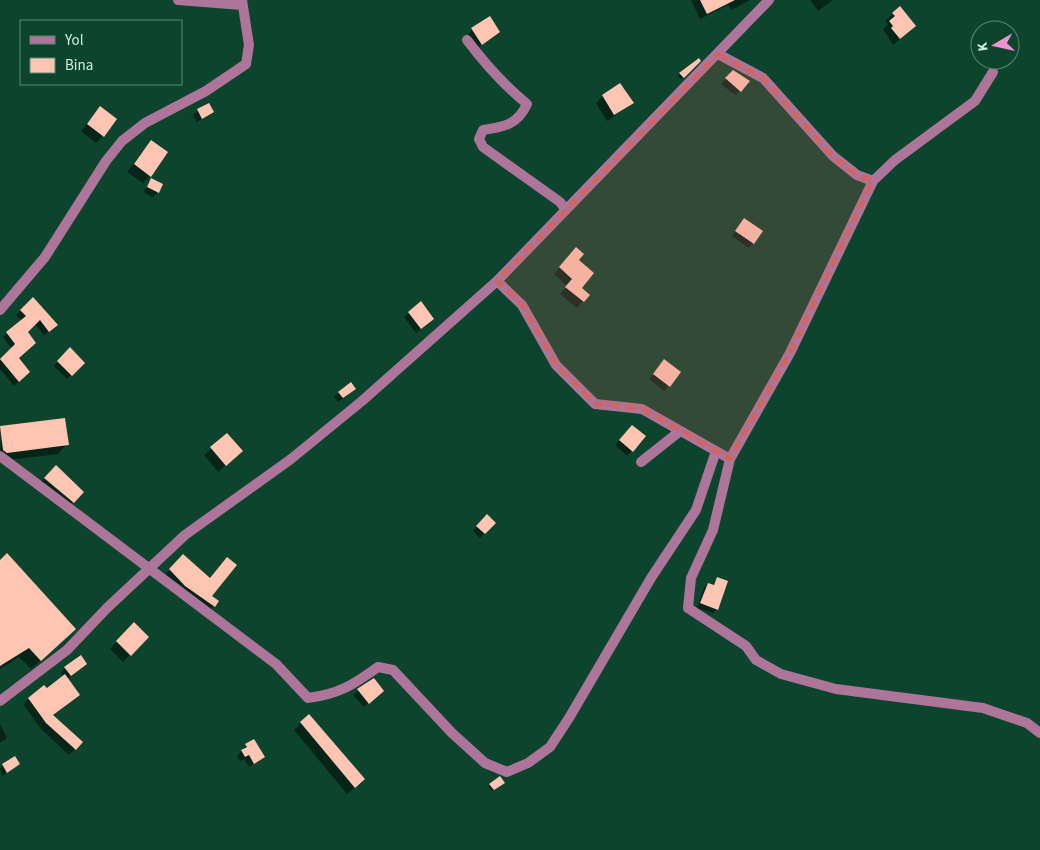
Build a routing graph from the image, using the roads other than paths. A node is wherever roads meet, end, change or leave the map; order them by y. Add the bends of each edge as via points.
1 (178, 0) edge
2 (769, 0) edge
3 (242, 2) edge
4 (467, 40) dead end
5 (718, 54) junction
6 (993, 72) dead end
7 (873, 182) junction
8 (566, 210) junction
9 (496, 281) junction
10 (0, 310) edge
11 (680, 430) junction
12 (716, 451) junction
13 (0, 456) edge
14 (730, 459) junction
15 (641, 462) dead end
16 (149, 568) junction
17 (0, 700) edge
18 (1040, 733) edge

1 - 3 street
2 - 5 street
3 - 10 street via 249,45 246,64 206,91 145,123 122,141 45,257
4 - 8 street via 482,60 527,104 514,123 483,130 480,139 483,147 560,202
5 - 7 street via 763,78 833,156 857,175
5 - 8 street
6 - 7 street via 975,101 895,160
7 - 14 street via 790,353
8 - 9 street
9 - 11 street via 522,305 556,365 595,404 642,409
9 - 16 street via 362,401 291,459 185,535
11 - 12 street
11 - 15 street
12 - 14 street
12 - 16 street via 696,510 651,578 569,718 550,747 507,772 485,763 392,670 378,667 331,695 308,698 276,664
13 - 16 street
14 - 18 street via 713,530 691,578 688,608 746,646 756,660 781,674 836,689 983,708 1027,723
16 - 17 street via 68,650

